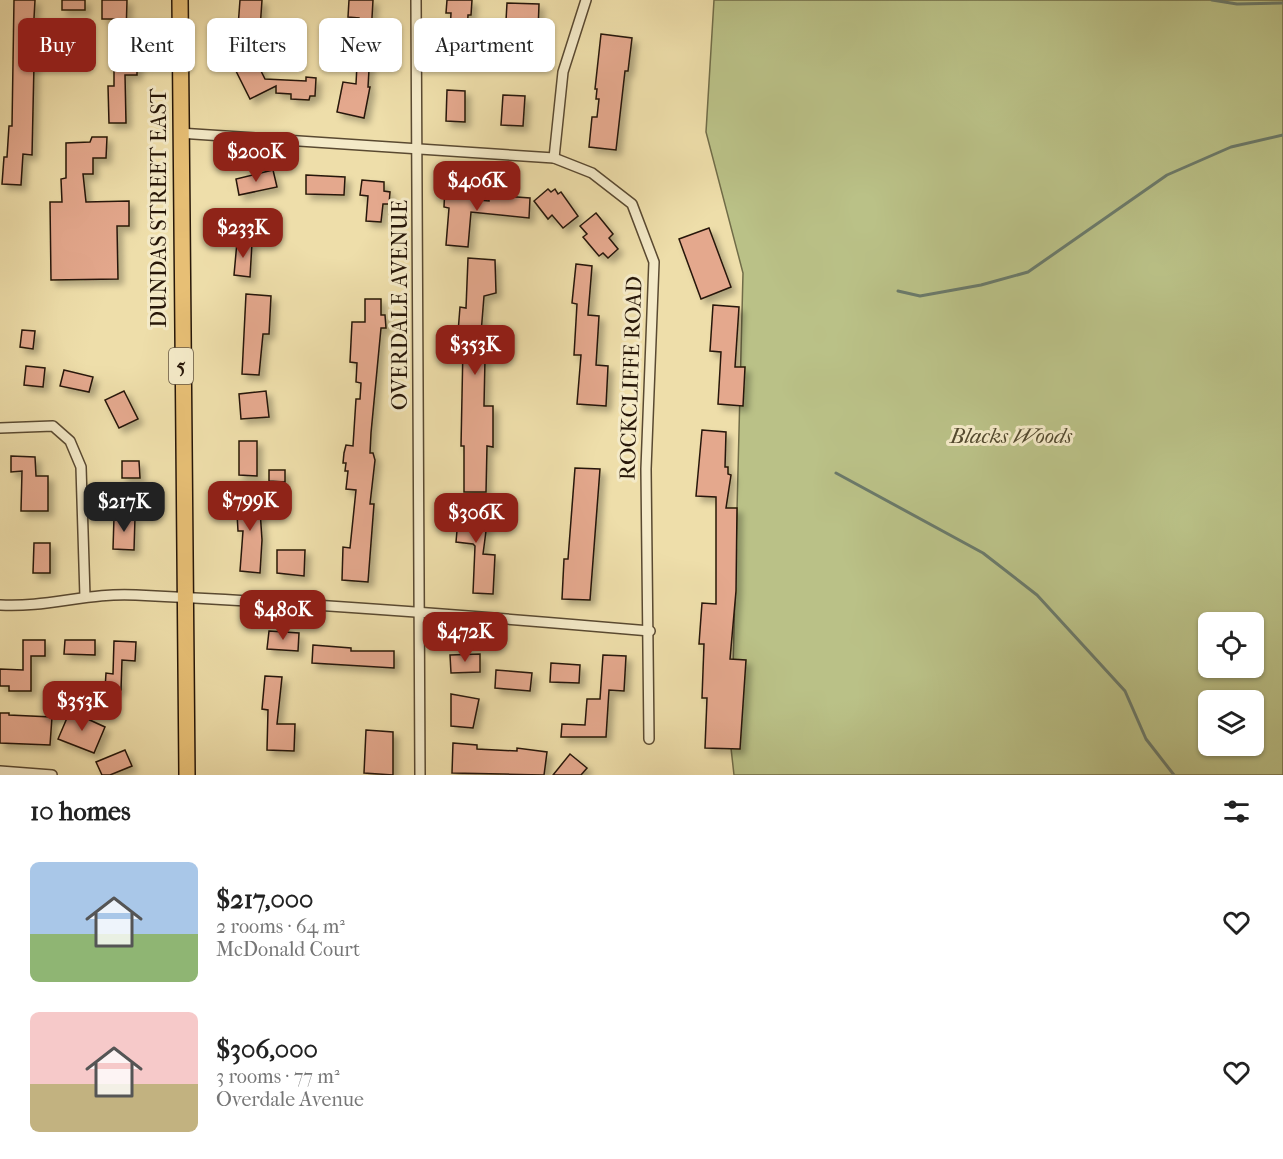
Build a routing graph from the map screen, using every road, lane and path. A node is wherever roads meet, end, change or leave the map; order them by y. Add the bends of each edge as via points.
1 (180, 0) edge
2 (416, 0) edge
3 (586, 0) edge
4 (180, 133) junction
5 (419, 148) junction
6 (554, 158) junction
7 (0, 428) edge
8 (85, 597) junction
9 (183, 598) junction
10 (0, 605) edge
11 (418, 610) junction
12 (650, 631) junction
13 (650, 739) dead end
14 (0, 771) edge
15 (52, 775) edge
16 (187, 775) edge
17 (420, 775) edge

1 - 4 main road, DUNDAS STREET EAST / 5
2 - 5 street, OVERDALE AVENUE
3 - 6 street via 563,72
4 - 5 street, ROCKCLIFFE ROAD
4 - 9 main road, DUNDAS STREET EAST / 5
5 - 6 street, ROCKCLIFFE ROAD
5 - 11 street, OVERDALE AVENUE
6 - 12 street, ROCKCLIFFE ROAD via 592,173 632,204 654,262 646,469
7 - 8 street via 53,426 70,441 81,467
8 - 9 street via 133,594
8 - 10 street via 44,604
9 - 11 street
9 - 16 main road, DUNDAS STREET EAST / 5
11 - 12 street
11 - 17 street, OVERDALE AVENUE
12 - 13 street, ROCKCLIFFE ROAD
14 - 15 street

